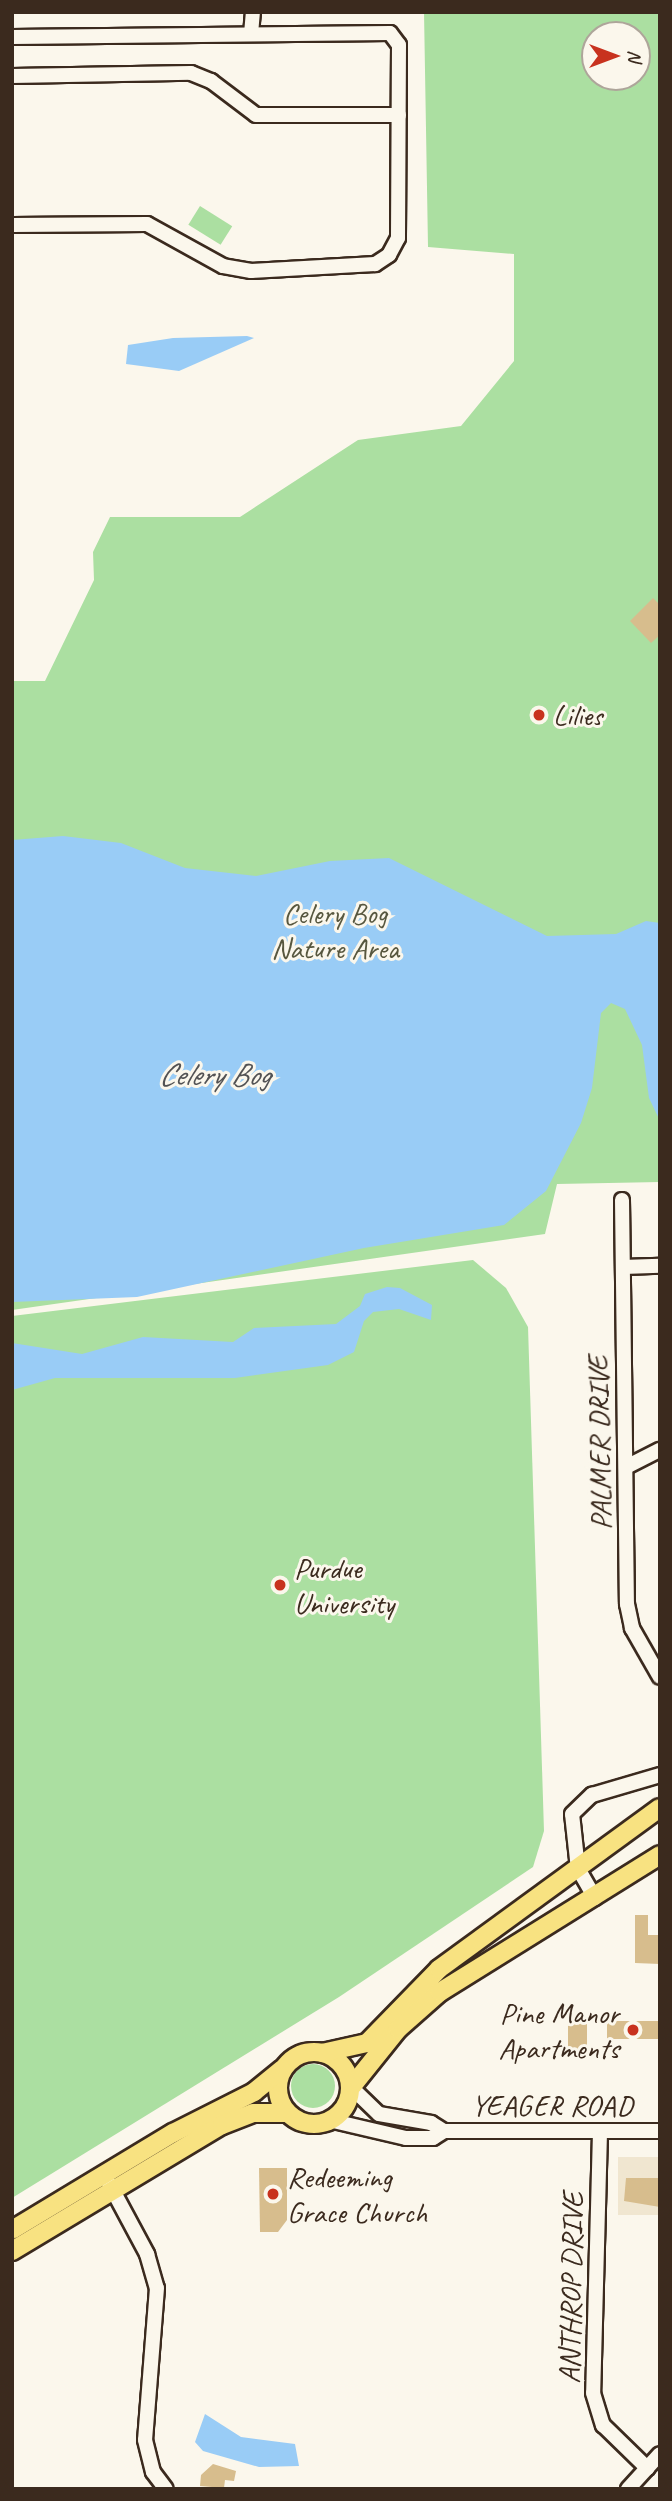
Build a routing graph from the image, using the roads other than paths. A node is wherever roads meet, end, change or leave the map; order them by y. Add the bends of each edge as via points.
1 (253, 12) edge
2 (251, 34) junction
3 (12, 37) edge
4 (12, 76) edge
5 (399, 115) junction
6 (12, 225) edge
7 (622, 1200) dead end
8 (660, 1266) edge
9 (623, 1267) junction
10 (660, 1450) edge
11 (626, 1467) junction
12 (660, 1677) edge
13 (660, 1775) edge
14 (660, 1808) edge
15 (660, 1855) edge
16 (578, 1869) junction
17 (594, 1898) junction
18 (322, 2053) junction
19 (282, 2069) junction
20 (353, 2087) junction
21 (287, 2113) junction
22 (329, 2120) junction
23 (444, 2131) junction
24 (660, 2131) edge
25 (600, 2132) junction
26 (104, 2184) junction
27 (12, 2230) edge
28 (12, 2251) edge
29 (660, 2454) edge
30 (647, 2468) junction
31 (164, 2488) edge
32 (628, 2489) edge

1 - 2 street
2 - 3 street
2 - 5 street via 390,33 399,45
4 - 5 street via 191,73 211,81 256,115
5 - 6 street via 398,238 389,255 375,264 251,271 223,266 147,224
7 - 9 street, PALMER DRIVE
8 - 9 street
9 - 11 street, PALMER DRIVE
10 - 11 street
11 - 12 street, PALMER DRIVE via 629,1616
13 - 16 street via 593,1795 578,1805 570,1821
14 - 16 main road
15 - 17 main road
16 - 17 street
16 - 18 main road via 439,1969 367,2043
17 - 20 main road via 440,1992 398,2029
18 - 19 main road via 300,2054
18 - 20 main road via 341,2066
19 - 21 main road via 277,2092
19 - 26 main road via 254,2092
20 - 22 main road via 343,2110
20 - 23 street, YEAGER ROAD via 379,2114 431,2123
21 - 22 main road
21 - 26 main road via 240,2117
22 - 23 street, YEAGER ROAD via 406,2138 433,2138
23 - 25 street, YEAGER ROAD
24 - 25 street, YEAGER ROAD
25 - 30 street, ANTHROP DRIVE via 593,2393 603,2425
26 - 27 main road
26 - 28 main road
26 - 31 street via 132,2229 157,2288 145,2440 149,2463
29 - 30 street
30 - 32 street

